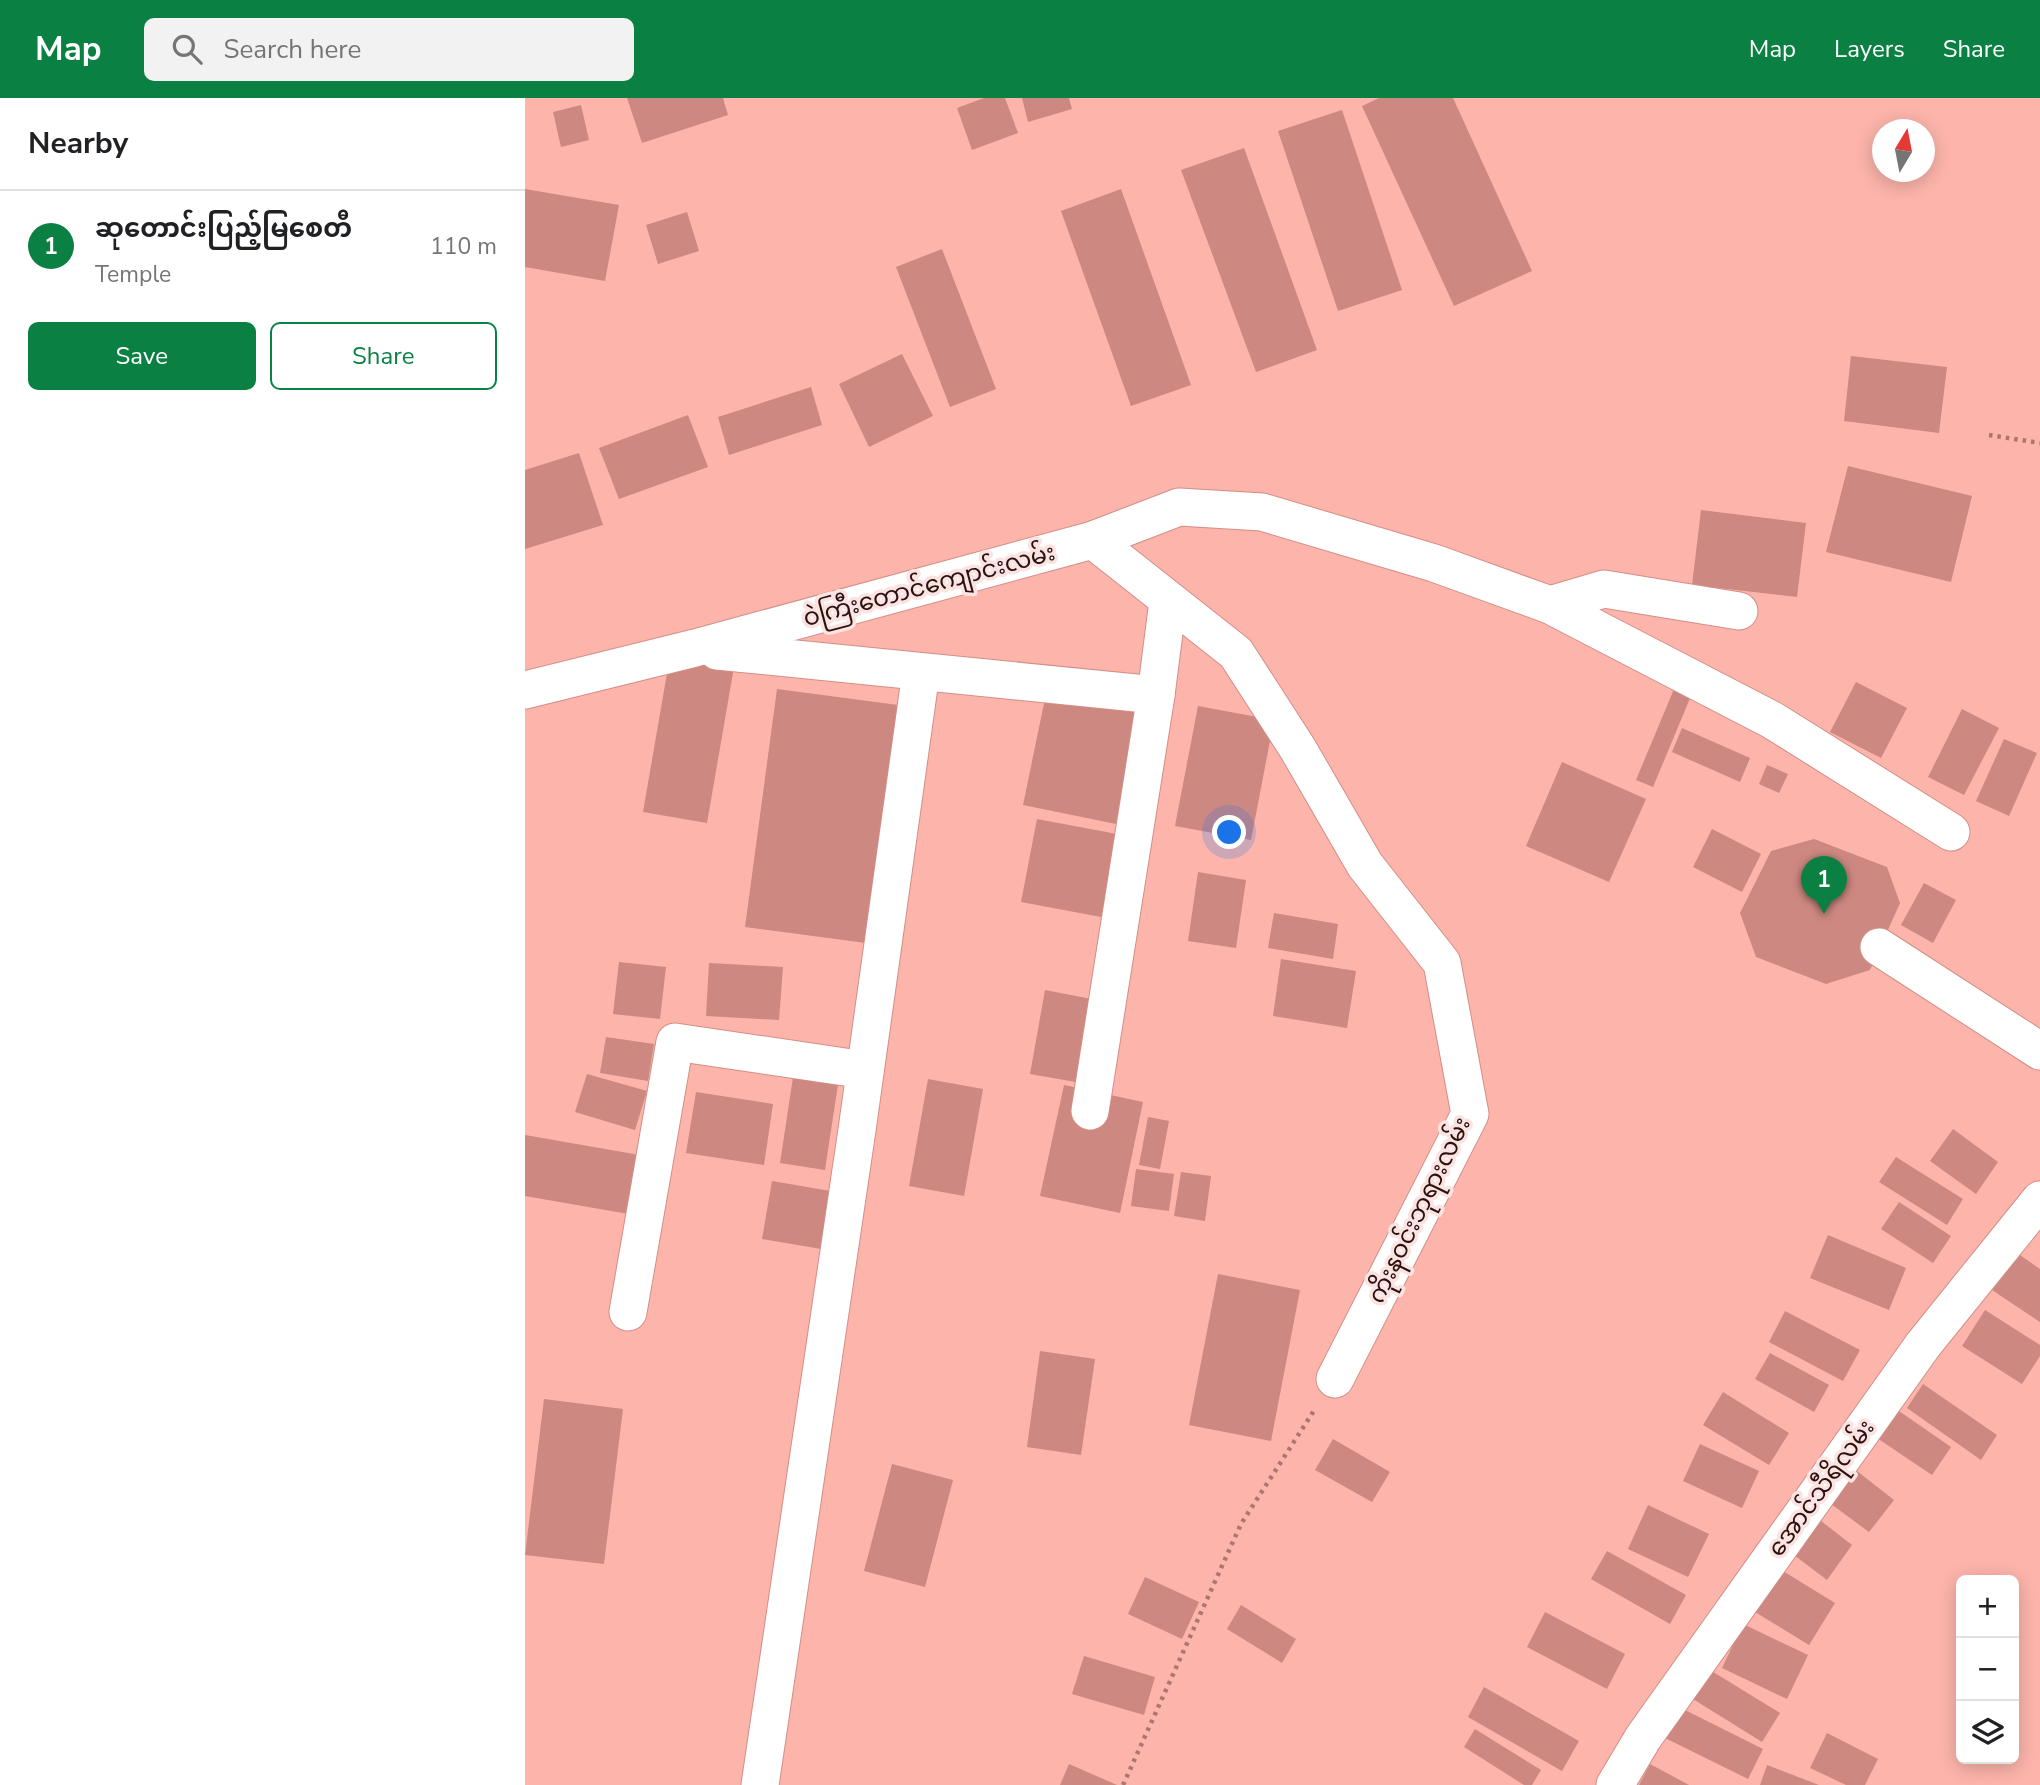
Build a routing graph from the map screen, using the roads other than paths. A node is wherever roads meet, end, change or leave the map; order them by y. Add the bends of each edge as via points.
1 (1093, 540) junction
2 (1168, 601) junction
3 (1550, 605) junction
4 (1739, 611) dead end
5 (695, 648) junction
6 (921, 672) junction
7 (525, 690) edge
8 (1156, 695) junction
9 (1951, 832) dead end
10 (1879, 947) dead end
11 (2040, 1051) edge
12 (865, 1070) junction
13 (1090, 1111) dead end
14 (2040, 1200) edge
15 (628, 1312) dead end
16 (1335, 1379) road end
17 (760, 1785) edge
18 (1615, 1785) edge

1 - 2 street, ကိုးနဝင်းဘုရားလမ်း
1 - 3 street, ဝဲကြီးတောင်ကျောင်းလမ်း via 1178,507 1262,512 1434,563
1 - 5 street, ဝဲကြီးတောင်ကျောင်းလမ်း
2 - 8 street
2 - 16 street, ကိုးနဝင်းဘုရားလမ်း via 1236,653 1365,864 1442,963 1470,1114
3 - 4 street via 1604,589
3 - 9 street, ဝဲကြီးတောင်ကျောင်းလမ်း via 1772,720
5 - 6 street
5 - 7 street, ဝဲကြီးတောင်ကျောင်းလမ်း
6 - 8 street
6 - 12 street
8 - 13 street
10 - 11 street
12 - 15 street via 674,1042
12 - 17 street
14 - 18 street, အောင်သီရိလမ်း via 1923,1345 1643,1738

